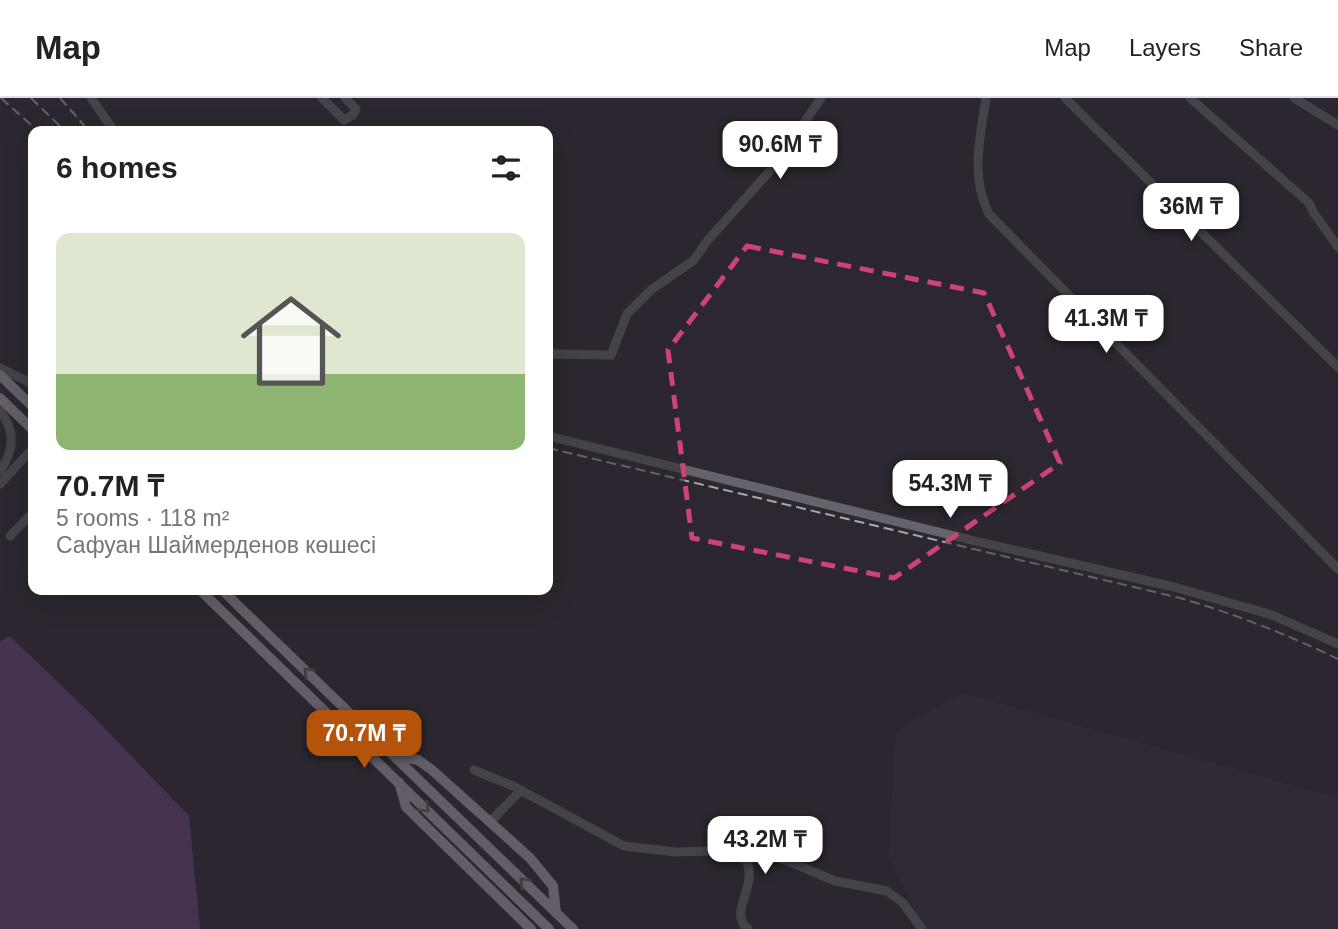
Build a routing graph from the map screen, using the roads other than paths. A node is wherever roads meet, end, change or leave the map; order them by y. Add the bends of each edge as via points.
1 (91, 98) edge
2 (322, 98) edge
3 (345, 98) edge
4 (821, 98) edge
5 (986, 98) edge
6 (1065, 98) edge
7 (1190, 98) edge
8 (1294, 98) edge
9 (1338, 125) edge
10 (111, 126) edge
11 (1338, 247) edge
12 (553, 354) edge
13 (1338, 367) edge
14 (0, 368) edge
15 (0, 375) edge
16 (28, 382) edge
17 (0, 398) edge
18 (28, 402) edge
19 (0, 411) edge
20 (28, 425) edge
21 (553, 437) edge
22 (28, 453) edge
23 (0, 471) edge
24 (0, 484) edge
25 (28, 518) edge
26 (28, 526) edge
27 (1338, 569) edge
28 (205, 595) edge
29 (227, 595) edge
30 (1338, 644) edge
31 (394, 755) junction
32 (474, 770) dead end
33 (399, 782) junction
34 (521, 790) junction
35 (491, 821) junction
36 (738, 850) junction
37 (766, 854) junction
38 (750, 876) junction
39 (556, 913) junction
40 (531, 929) edge
41 (550, 929) edge
42 (573, 929) edge
43 (748, 929) edge
44 (922, 929) edge

1 - 10 street
2 - 3 street via 344,120 356,109
4 - 12 street via 776,164 685,268 652,289 627,314 611,355
5 - 27 street via 976,168 989,215
6 - 13 street
7 - 11 street via 1309,203
8 - 9 street
14 - 16 street
15 - 18 main road
17 - 20 main road
19 - 23 street via 12,442
21 - 30 street via 1174,587 1272,615
22 - 24 street
25 - 26 street via 14,533
28 - 33 main road
31 -> 29 main road
31 - 35 main road via 418,760
39 -> 31 main road
32 - 34 street
33 - 40 main road via 406,807
33 -> 41 main road
34 - 35 street
34 - 36 street via 624,846 676,852
35 - 39 main road via 553,886
36 - 37 street
36 - 38 street via 746,858
37 - 38 street
37 - 44 street via 835,881 887,891 903,902
38 - 43 street via 740,913
39 - 42 main road

